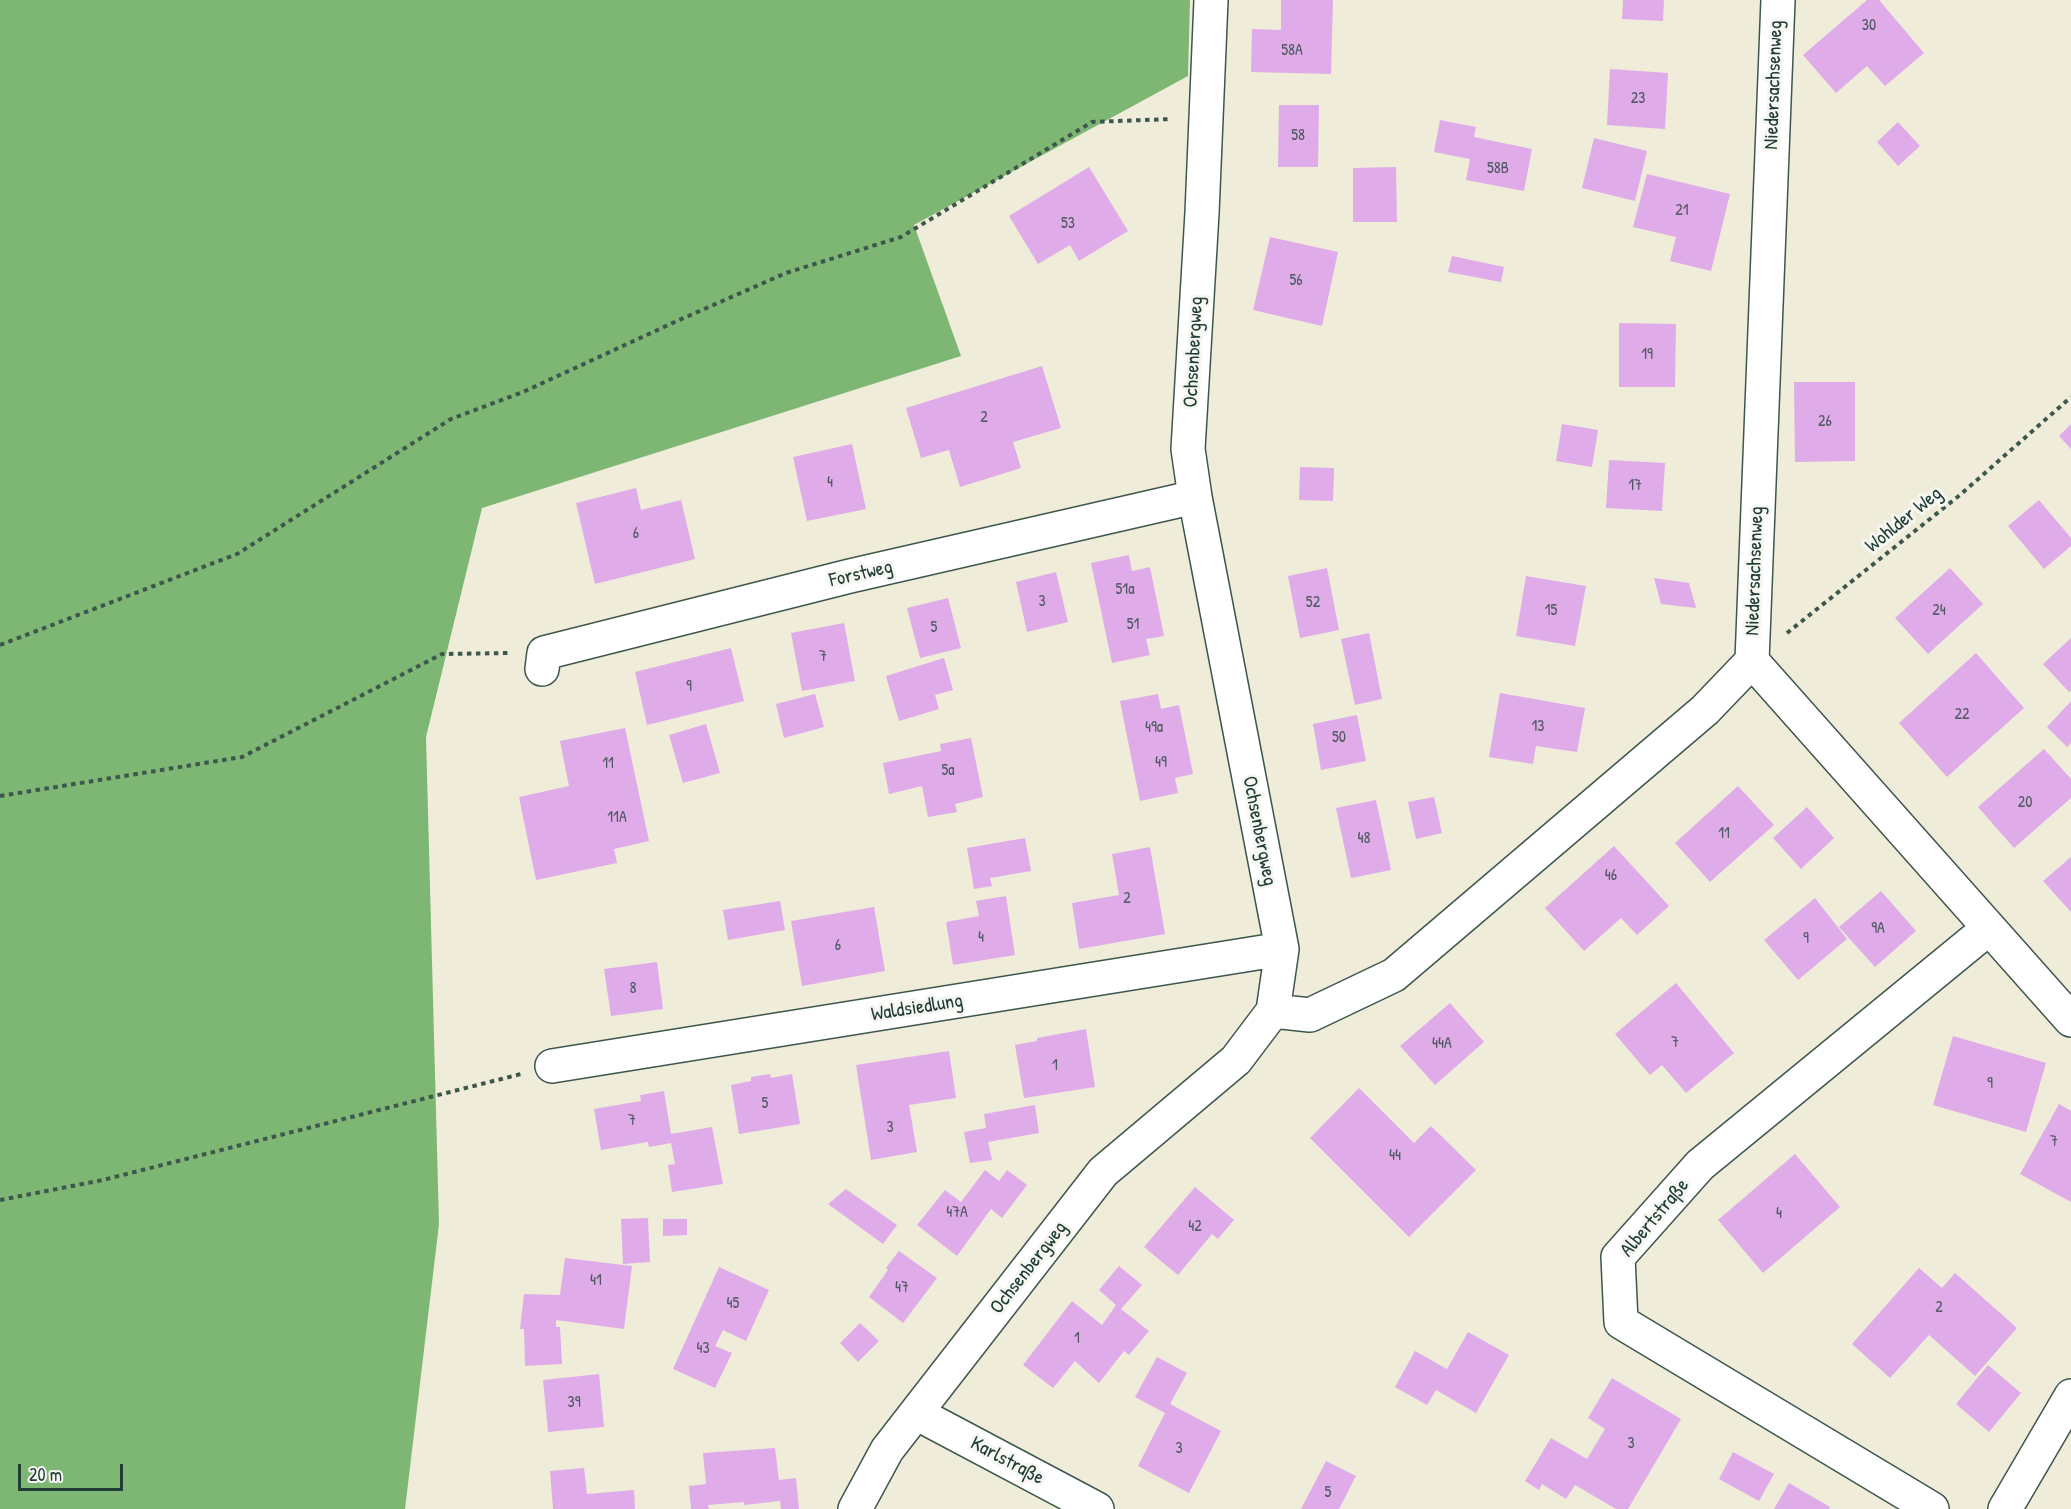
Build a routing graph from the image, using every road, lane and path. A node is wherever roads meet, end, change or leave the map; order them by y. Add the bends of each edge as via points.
1 (1211, 0) edge
2 (1778, 0) edge
3 (1206, 118) junction
4 (2071, 397) edge
5 (1195, 497) junction
6 (0, 645) edge
7 (543, 661) joint
8 (1752, 661) junction
9 (0, 796) edge
10 (1989, 928) junction
11 (1282, 949) junction
12 (1273, 1011) junction
13 (2071, 1020) edge
14 (552, 1066) joint
15 (0, 1200) edge
16 (2071, 1396) edge
17 (916, 1413) junction
18 (855, 1509) edge
19 (1097, 1509) edge
20 (1932, 1509) edge
21 (2005, 1509) edge

1 - 3 street, Ochsenbergweg
2 - 8 street, Niedersachsenweg
3 - 5 street, Ochsenbergweg via 1188,449
3 - 6 path via 1092,122 902,237 786,273 523,392 451,419 237,554
4 - 8 path, Wohlder Weg via 1960,495
5 - 7 street, Forstweg via 850,576
5 - 11 street, Ochsenbergweg
7 - 9 path via 442,654 242,757
8 - 10 street, Niedersachsenweg
8 - 12 street via 1705,710 1394,975 1310,1015
10 - 13 street, Niedersachsenweg
10 - 20 street, Albertstraße via 1700,1165 1618,1257 1622,1322
11 - 12 street, Ochsenbergweg
11 - 14 street, Waldsiedlung
12 - 17 street, Ochsenbergweg via 1236,1060 1103,1172
14 - 15 path via 103,1180
16 - 21 street
17 - 18 street, Ochsenbergweg via 887,1450
17 - 19 street, Karlstraße

